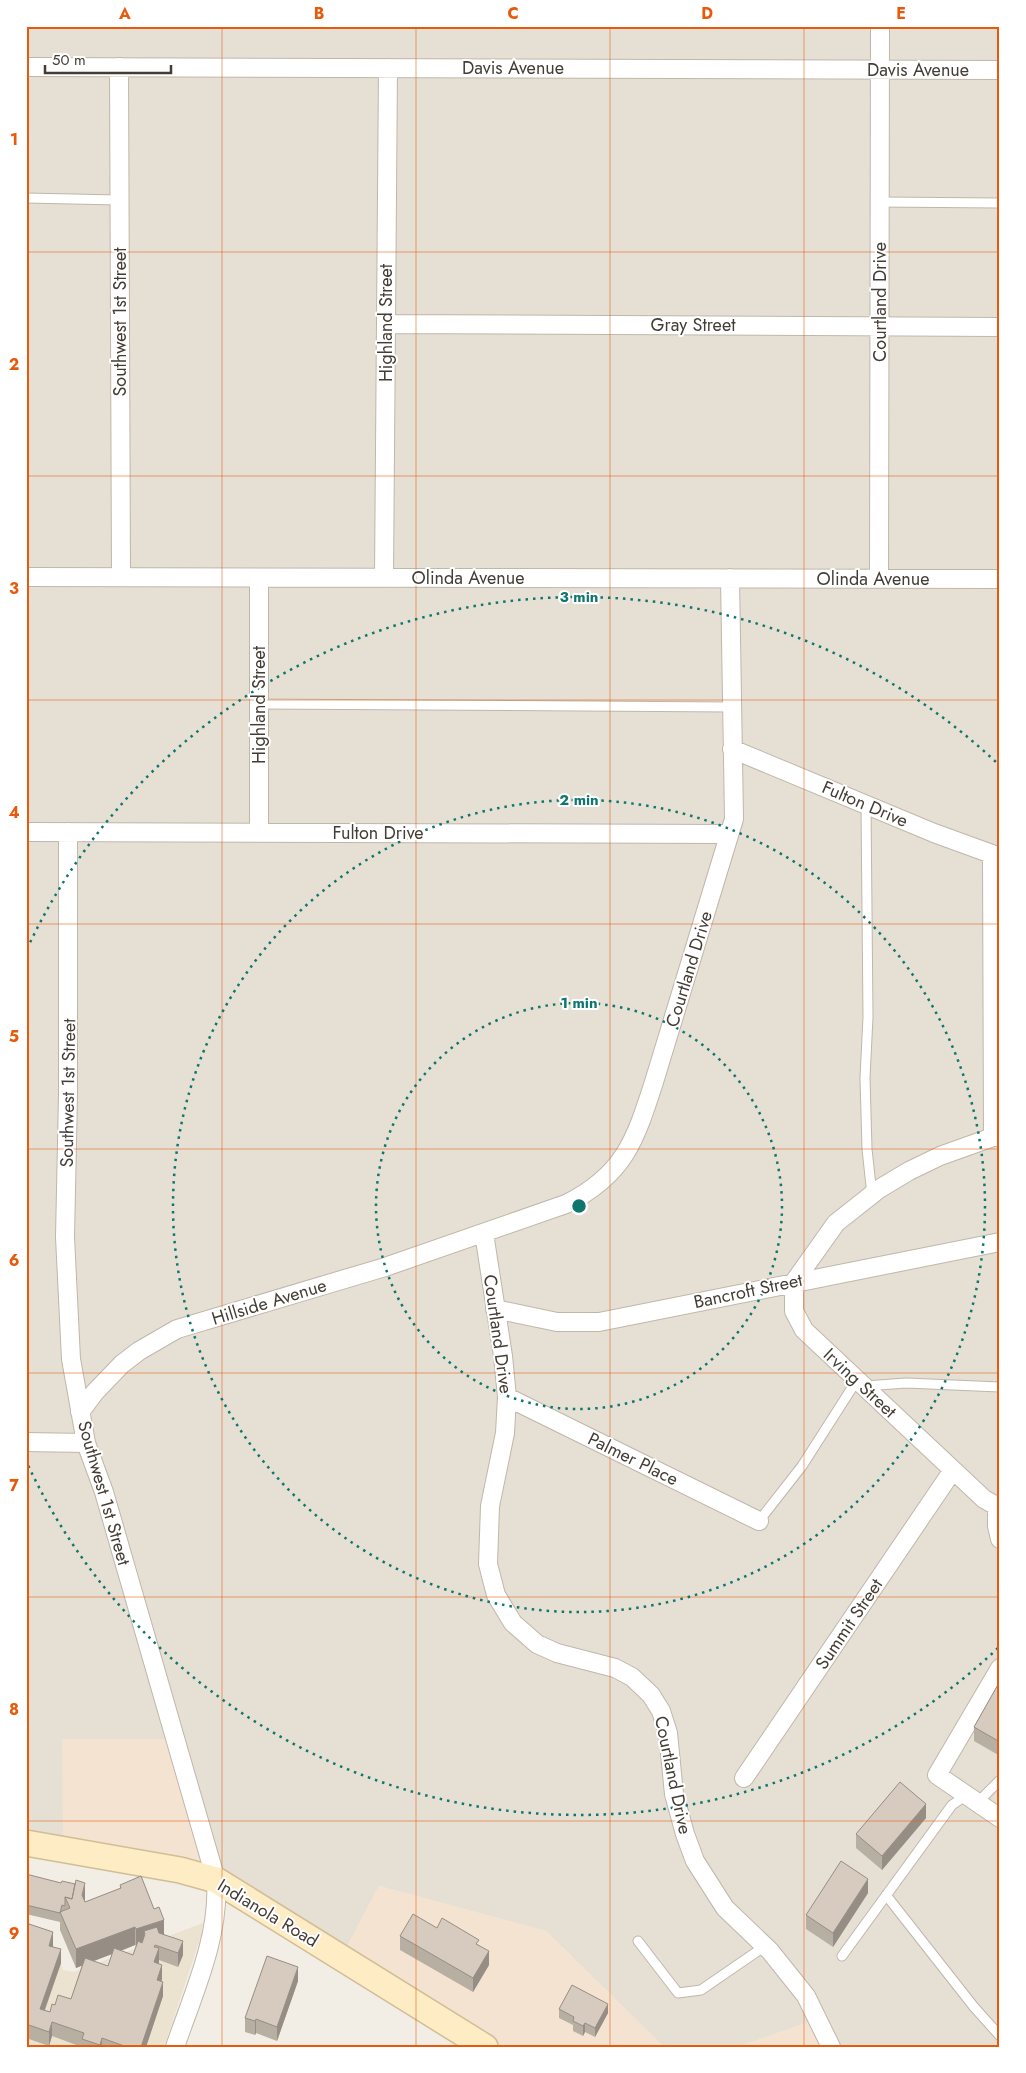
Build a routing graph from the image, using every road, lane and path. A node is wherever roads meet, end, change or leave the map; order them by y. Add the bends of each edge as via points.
1 (880, 26) edge
2 (26, 67) edge
3 (119, 67) junction
4 (388, 68) junction
5 (880, 70) junction
6 (1000, 70) edge
7 (26, 198) edge
8 (119, 200) junction
9 (880, 202) junction
10 (1000, 203) edge
11 (386, 324) junction
12 (880, 326) junction
13 (1000, 327) edge
14 (26, 577) edge
15 (122, 577) junction
16 (259, 578) junction
17 (384, 578) junction
18 (730, 578) junction
19 (880, 578) junction
20 (1000, 579) edge
21 (259, 704) junction
22 (732, 707) junction
23 (732, 749) junction
24 (866, 805) junction
25 (26, 832) edge
26 (68, 832) junction
27 (259, 832) junction
28 (729, 834) junction
29 (996, 855) edge
30 (996, 1137) edge
31 (872, 1195) junction
32 (484, 1233) junction
33 (1000, 1242) edge
34 (794, 1282) junction
35 (495, 1309) junction
36 (861, 1383) junction
37 (1000, 1387) edge
38 (507, 1397) junction
39 (80, 1412) junction
40 (26, 1442) edge
41 (86, 1443) junction
42 (953, 1470) junction
43 (998, 1508) edge
44 (759, 1521) joint
45 (1000, 1539) edge
46 (1000, 1668) edge
47 (744, 1778) dead end
48 (1000, 1780) edge
49 (972, 1799) junction
50 (1000, 1818) edge
51 (26, 1843) edge
52 (216, 1880) junction
53 (886, 1895) junction
54 (638, 1941) dead end
55 (765, 1946) junction
56 (842, 1956) dead end
57 (1000, 2036) edge
58 (829, 2046) edge
59 (176, 2047) edge
60 (485, 2047) edge

1 - 5 street, Courtland Drive
2 - 3 street, Davis Avenue
3 - 4 street, Davis Avenue
3 - 8 street, Southwest 1st Street
4 - 5 street, Davis Avenue
4 - 11 street, Highland Street
5 - 6 street, Davis Avenue
5 - 9 street, Courtland Drive
7 - 8 lane
8 - 15 street, Southwest 1st Street
9 - 10 lane
9 - 12 street, Courtland Drive
11 - 12 street, Gray Street
11 - 17 street, Highland Street
12 - 13 street, Gray Street
12 - 19 street, Courtland Drive
14 - 15 street, Olinda Avenue
15 - 16 street, Olinda Avenue
16 - 17 street, Olinda Avenue
16 - 21 street, Highland Street
17 - 18 street, Olinda Avenue
18 - 19 street, Olinda Avenue
18 - 22 street, Courtland Drive
19 - 20 street, Olinda Avenue
21 - 22 lane
21 - 27 street, Highland Street
22 - 23 street, Courtland Drive
23 - 24 street, Fulton Drive
23 - 28 street, Courtland Drive via 734,819
24 - 29 street, Fulton Drive
24 - 31 lane via 868,1017 865,1078
25 - 26 street, Fulton Drive
26 - 27 street, Fulton Drive
26 - 39 street, Southwest 1st Street via 65,1237 70,1359
27 - 28 street, Fulton Drive
28 - 32 street, Courtland Drive via 654,1082 631,1147 606,1179 584,1195
29 - 30 street
30 - 31 street via 940,1156
31 - 34 street via 836,1223
32 - 35 street, Courtland Drive
32 - 39 street, Hillside Avenue via 385,1267 177,1329 122,1364
33 - 34 street, Bancroft Street
34 - 35 street, Bancroft Street via 599,1322 556,1322
34 - 36 street, Irving Street via 794,1311 804,1330
35 - 38 street, Courtland Drive
36 - 37 lane
36 - 42 street, Irving Street
36 - 44 lane
38 - 44 street, Palmer Place
38 - 55 street, Courtland Drive via 505,1433 490,1506 488,1564 496,1596 513,1623 537,1644 557,1653 615,1668 632,1677 651,1695 661,1711 668,1733 674,1794 689,1847 718,1899
39 - 41 street, Southwest 1st Street
40 - 41 street
41 - 52 street, Southwest 1st Street via 104,1492
42 - 43 street, Irving Street
42 - 47 street, Summit Street
43 - 45 street
46 - 49 street via 937,1775
48 - 49 lane
49 - 50 street
49 - 53 lane via 952,1805
51 - 52 main road, Indianola Road via 180,1870
52 - 59 street, Southwest 1st Street via 209,1945
52 - 60 main road, Indianola Road
53 - 56 lane
53 - 57 lane
54 - 55 lane via 678,1992 700,1990
55 - 58 street, Courtland Drive via 806,1996

